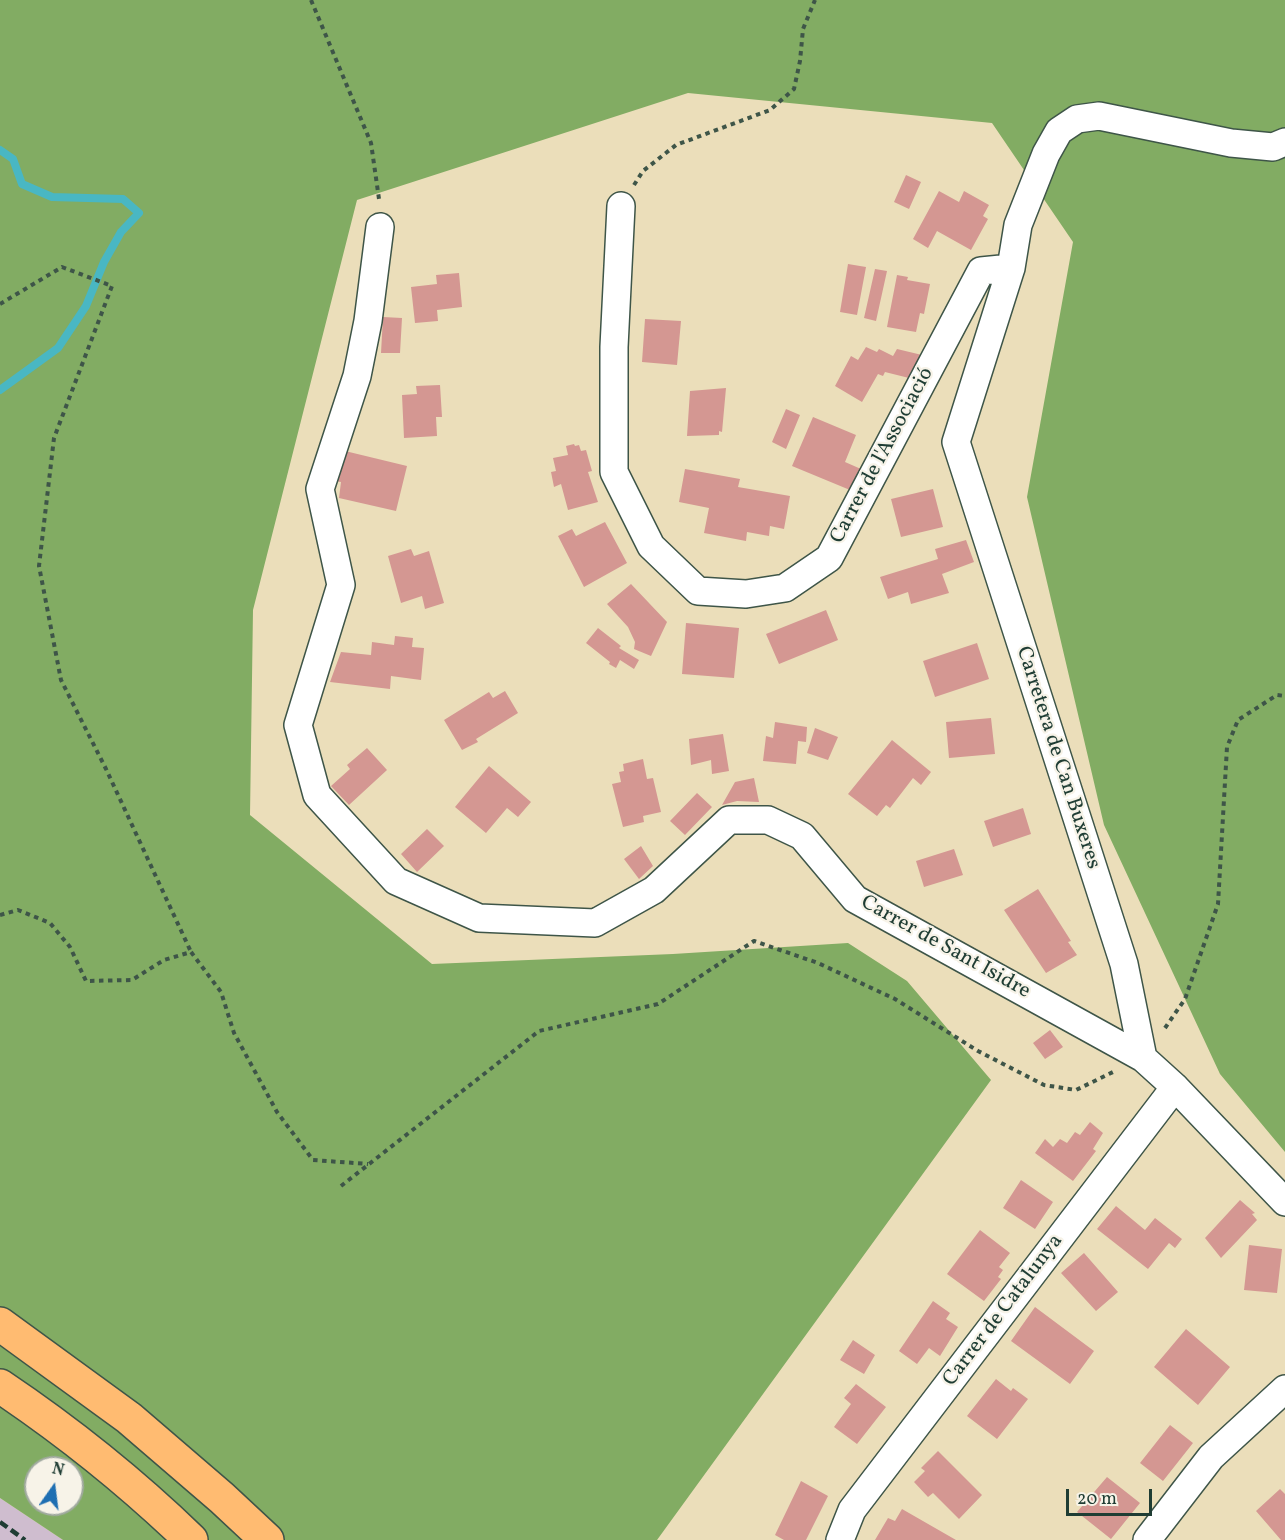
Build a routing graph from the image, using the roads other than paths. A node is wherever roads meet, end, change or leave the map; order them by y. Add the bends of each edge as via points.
1 (1285, 142) edge
2 (621, 206) road end
3 (380, 227) road end
4 (1011, 268) junction
5 (1143, 1058) junction
6 (1175, 1087) junction
7 (1285, 1202) edge
8 (0, 1324) edge
9 (0, 1386) edge
10 (1285, 1389) edge
11 (191, 1540) edge
12 (267, 1540) edge
13 (840, 1540) edge
14 (1147, 1540) edge

1 - 4 street, Carretera de Can Buxeres via 1273,147 1232,143 1099,116 1077,119 1059,131 1046,154 1018,225
2 - 4 street, Carrer de l'Associació via 614,347 614,472 651,546 698,591 746,594 785,588 829,558 981,271
3 - 5 street, Carrer de Sant Isidre via 357,376 320,489 341,585 298,725 317,795 396,881 479,918 595,923 654,890 729,820 768,820 802,836 855,899
4 - 5 street, Carretera de Can Buxeres via 956,442 1124,964
5 - 6 street
6 - 7 street
6 - 13 street, Carrer de Catalunya via 852,1510
8 - 12 highway via 129,1418
9 - 11 highway via 120,1477
10 - 14 street via 1211,1457

